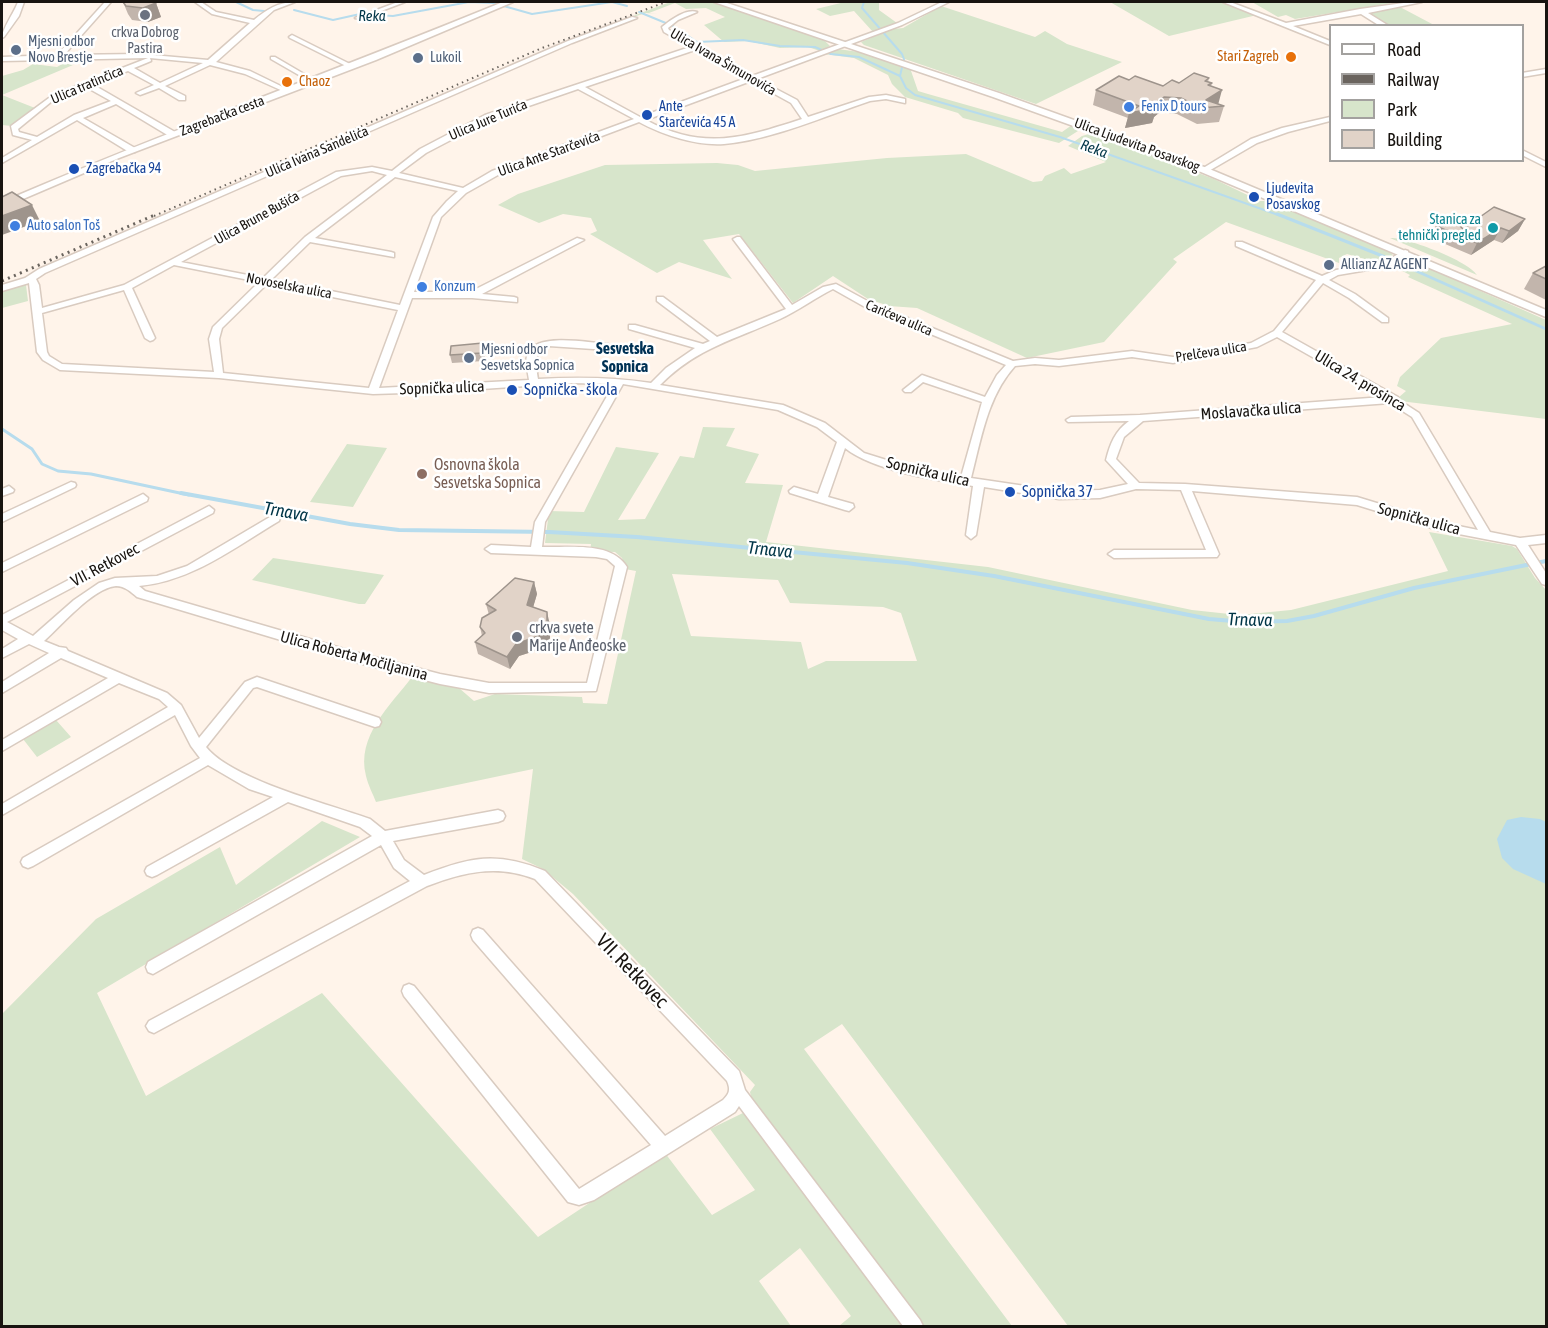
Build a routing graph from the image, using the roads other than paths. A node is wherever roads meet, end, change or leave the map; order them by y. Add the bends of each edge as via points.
1 (21, 2) edge
2 (108, 2) edge
3 (198, 2) edge
4 (292, 2) edge
5 (402, 2) edge
6 (718, 2) edge
7 (946, 2) edge
8 (1226, 2) edge
9 (1419, 2) edge
10 (505, 3) edge
11 (1360, 11) junction
12 (694, 12) dead end
13 (364, 16) dead end
14 (634, 18) dead end
15 (255, 22) junction
16 (1383, 24) edge
17 (1288, 25) junction
18 (2, 36) edge
19 (292, 37) dead end
20 (1329, 43) edge
21 (847, 44) junction
22 (693, 48) junction
23 (159, 57) junction
24 (58, 58) junction
25 (273, 58) dead end
26 (2, 59) edge
27 (210, 63) junction
28 (352, 66) junction
29 (128, 68) junction
30 (1546, 71) edge
31 (1524, 75) edge
32 (752, 79) junction
33 (313, 81) junction
34 (86, 84) junction
35 (160, 86) junction
36 (578, 86) junction
37 (287, 91) junction
38 (140, 93) dead end
39 (182, 98) dead end
40 (902, 101) dead end
41 (115, 102) junction
42 (77, 117) junction
43 (1329, 119) edge
44 (806, 120) junction
45 (639, 121) junction
46 (172, 134) junction
47 (38, 139) junction
48 (132, 150) junction
49 (1524, 153) edge
50 (2, 161) edge
51 (1546, 165) edge
52 (1204, 170) junction
53 (393, 172) junction
54 (463, 190) junction
55 (2, 205) edge
56 (308, 238) junction
57 (737, 238) dead end
58 (580, 240) dead end
59 (1239, 244) dead end
60 (1402, 254) junction
61 (391, 255) dead end
62 (175, 263) junction
63 (28, 280) junction
64 (1321, 280) junction
65 (264, 281) junction
66 (127, 287) junction
67 (2, 288) edge
68 (409, 295) junction
69 (472, 295) junction
70 (660, 299) dead end
71 (514, 300) dead end
72 (404, 308) junction
73 (791, 310) junction
74 (37, 312) junction
75 (1546, 314) edge
76 (1385, 320) dead end
77 (632, 327) dead end
78 (1277, 333) junction
79 (150, 338) dead end
80 (715, 340) junction
81 (700, 346) junction
82 (608, 347) dead end
83 (1012, 364) junction
84 (219, 375) junction
85 (620, 381) junction
86 (534, 383) junction
87 (654, 385) junction
88 (1372, 386) junction
89 (908, 390) dead end
90 (373, 391) junction
91 (1395, 399) junction
92 (987, 401) junction
93 (1360, 403) junction
94 (1141, 418) junction
95 (1071, 420) dead end
96 (842, 441) junction
97 (965, 481) junction
98 (979, 483) junction
99 (72, 484) dead end
100 (1136, 486) junction
101 (1185, 487) junction
102 (794, 491) dead end
103 (143, 498) dead end
104 (822, 498) junction
105 (849, 507) dead end
106 (210, 510) dead end
107 (2, 518) edge
108 (275, 518) dead end
109 (971, 535) dead end
110 (1486, 535) junction
111 (1546, 539) edge
112 (1520, 542) junction
113 (491, 549) dead end
114 (536, 551) junction
115 (1114, 554) dead end
116 (2, 568) edge
117 (1546, 581) edge
118 (124, 583) junction
119 (2, 620) edge
120 (2, 625) edge
121 (32, 640) junction
122 (62, 651) junction
123 (2, 654) edge
124 (117, 678) junction
125 (2, 688) edge
126 (177, 708) junction
127 (375, 722) dead end
128 (2, 746) edge
129 (199, 747) junction
130 (208, 759) junction
131 (285, 797) junction
132 (2, 810) edge
133 (498, 816) dead end
134 (383, 837) junction
135 (28, 862) dead end
136 (152, 871) dead end
137 (422, 882) junction
138 (478, 935) dead end
139 (153, 967) dead end
140 (409, 991) dead end
141 (154, 1026) dead end
142 (738, 1095) junction
143 (663, 1146) junction
144 (914, 1326) edge

1 - 18 street
2 - 24 street
3 - 15 street via 214,13
4 - 15 street via 272,9
5 - 13 street
6 - 21 main road, Ulica Ljudevita Posavskog
7 - 21 street, Ulica Ante Starčevića
8 - 17 street
9 - 11 street
10 - 28 main road, Zagrebačka cesta
11 - 16 street
11 - 17 street
12 - 22 street, Ulica Ivana Šimunovića via 664,27
14 - 63 street, Ulica Ivana Sandelića via 239,185
15 - 27 street
17 - 20 street
19 - 28 street
21 - 32 street, Ulica Ante Starčevića
21 - 52 main road, Ulica Ljudevita Posavskog
22 - 32 street, Ulica Ivana Šimunovića
22 - 36 street, Ulica Jure Turića
23 - 24 street
23 - 27 street
23 - 29 street, Ulica tratinčica
24 - 26 street
25 - 33 street
27 - 35 street
27 - 37 street via 236,69
28 - 33 main road, Zagrebačka cesta
29 - 34 street, Ulica tratinčica
29 - 35 street
30 - 31 street
32 - 44 street, Ulica Ivana Šimunovića via 794,102
32 - 45 street, Ulica Ante Starčevića
33 - 37 main road, Zagrebačka cesta
34 - 41 street
34 - 47 street, Ulica tratinčica via 51,98 14,128 16,133
35 - 38 street
35 - 39 street
36 - 45 street
36 - 53 street, Ulica Jure Turića via 453,133
37 - 46 main road, Zagrebačka cesta
40 - 44 street via 870,99
41 - 42 street
41 - 46 street
42 - 47 street
42 - 48 street
43 - 52 street via 1254,141
44 - 45 street via 757,136 722,142 677,136
45 - 54 street, Ulica Ante Starčevića via 495,173
46 - 48 main road, Zagrebačka cesta
47 - 50 street
48 - 55 main road, Zagrebačka cesta
49 - 51 street
52 - 60 main road, Ulica Ljudevita Posavskog
53 - 54 street, Ulica Brune Bušića
53 - 56 street, Ulica Jure Turića
53 - 62 street, Ulica Brune Bušića via 372,169 339,174
54 - 68 street, Ulica Ante Starčevića via 437,217
56 - 61 street
56 - 65 street, Ulica Jure Turića
57 - 73 street
58 - 69 street
59 - 64 street
60 - 64 street via 1388,264 1336,273
60 - 75 main road, Ulica Ljudevita Posavskog
62 - 65 street, Novoselska ulica
62 - 66 street, Ulica Brune Bušića
63 - 67 street, Ulica Ivana Sandelića
63 - 74 street, Sopnička ulica via 35,285
64 - 76 street via 1369,306
64 - 78 street, Prelčeva ulica
65 - 72 street, Novoselska ulica
65 - 84 street, Ulica Jure Turića via 218,327 214,339
66 - 74 street, Ulica Brune Bušića
66 - 79 street
68 - 69 street
68 - 72 street, Ulica Ante Starčevića
69 - 71 street
70 - 80 street
72 - 90 street, Ulica Ante Starčevića
73 - 80 street, Carićeva ulica
73 - 83 street, Carićeva ulica via 833,286 868,305
74 - 84 street, Sopnička ulica via 42,352 60,367
77 - 81 street
78 - 83 street, Prelčeva ulica via 1254,345 1173,360 1132,354
78 - 88 street, Ulica 24. prosinca
80 - 81 street, Carićeva ulica
81 - 87 street, Carićeva ulica via 670,367
82 - 86 street via 539,345 531,356
83 - 92 street
84 - 90 street, Sopnička ulica
85 - 86 street, Sopnička ulica
85 - 87 street, Sopnička ulica
85 - 114 street via 544,513
86 - 90 street, Sopnička ulica
87 - 96 street, Sopnička ulica via 780,407 821,425
88 - 91 street, Ulica 24. prosinca
88 - 93 street
89 - 92 street via 922,378
91 - 93 street, Moslavačka ulica
91 - 110 street, Ulica 24. prosinca via 1416,415
92 - 97 street
93 - 94 street, Moslavačka ulica
94 - 95 street, Moslavačka ulica
94 - 100 street via 1116,440 1111,460
96 - 97 street, Sopnička ulica via 860,455 911,471
96 - 104 street
97 - 98 street, Sopnička ulica
98 - 100 street, Sopnička ulica via 1079,496
98 - 109 street, Sopnička ulica
99 - 107 street
100 - 101 street, Sopnička ulica
101 - 110 street, Sopnička ulica via 1357,501 1438,526
101 - 115 street via 1214,554
102 - 104 street
103 - 116 street
104 - 105 street
106 - 119 street, VII. Retkovec
108 - 118 street via 191,569 157,580
110 - 112 street, Sopnička ulica
111 - 112 street, Sopnička ulica
112 - 117 street
113 - 114 street
114 - 118 street, Ulica Roberta Močiljanina via 609,555 621,567 592,688 489,688 440,679 141,594
118 - 121 street via 105,584
120 - 121 street
121 - 122 street
121 - 123 street
122 - 124 street
122 - 125 street
124 - 126 street via 163,696
124 - 128 street
126 - 129 street
126 - 132 street
127 - 129 street via 257,682 249,685
129 - 130 street
130 - 131 street
130 - 135 street
131 - 134 street via 365,823
131 - 136 street
133 - 134 street
134 - 137 street via 399,864
134 - 139 street
137 - 141 street, VII. Retkovec
137 - 142 street, VII. Retkovec via 460,868 506,862 540,875 733,1076 739,1086
138 - 143 street
140 - 143 street via 574,1196 588,1194
142 - 143 street via 729,1106
142 - 144 street, VII. Retkovec

